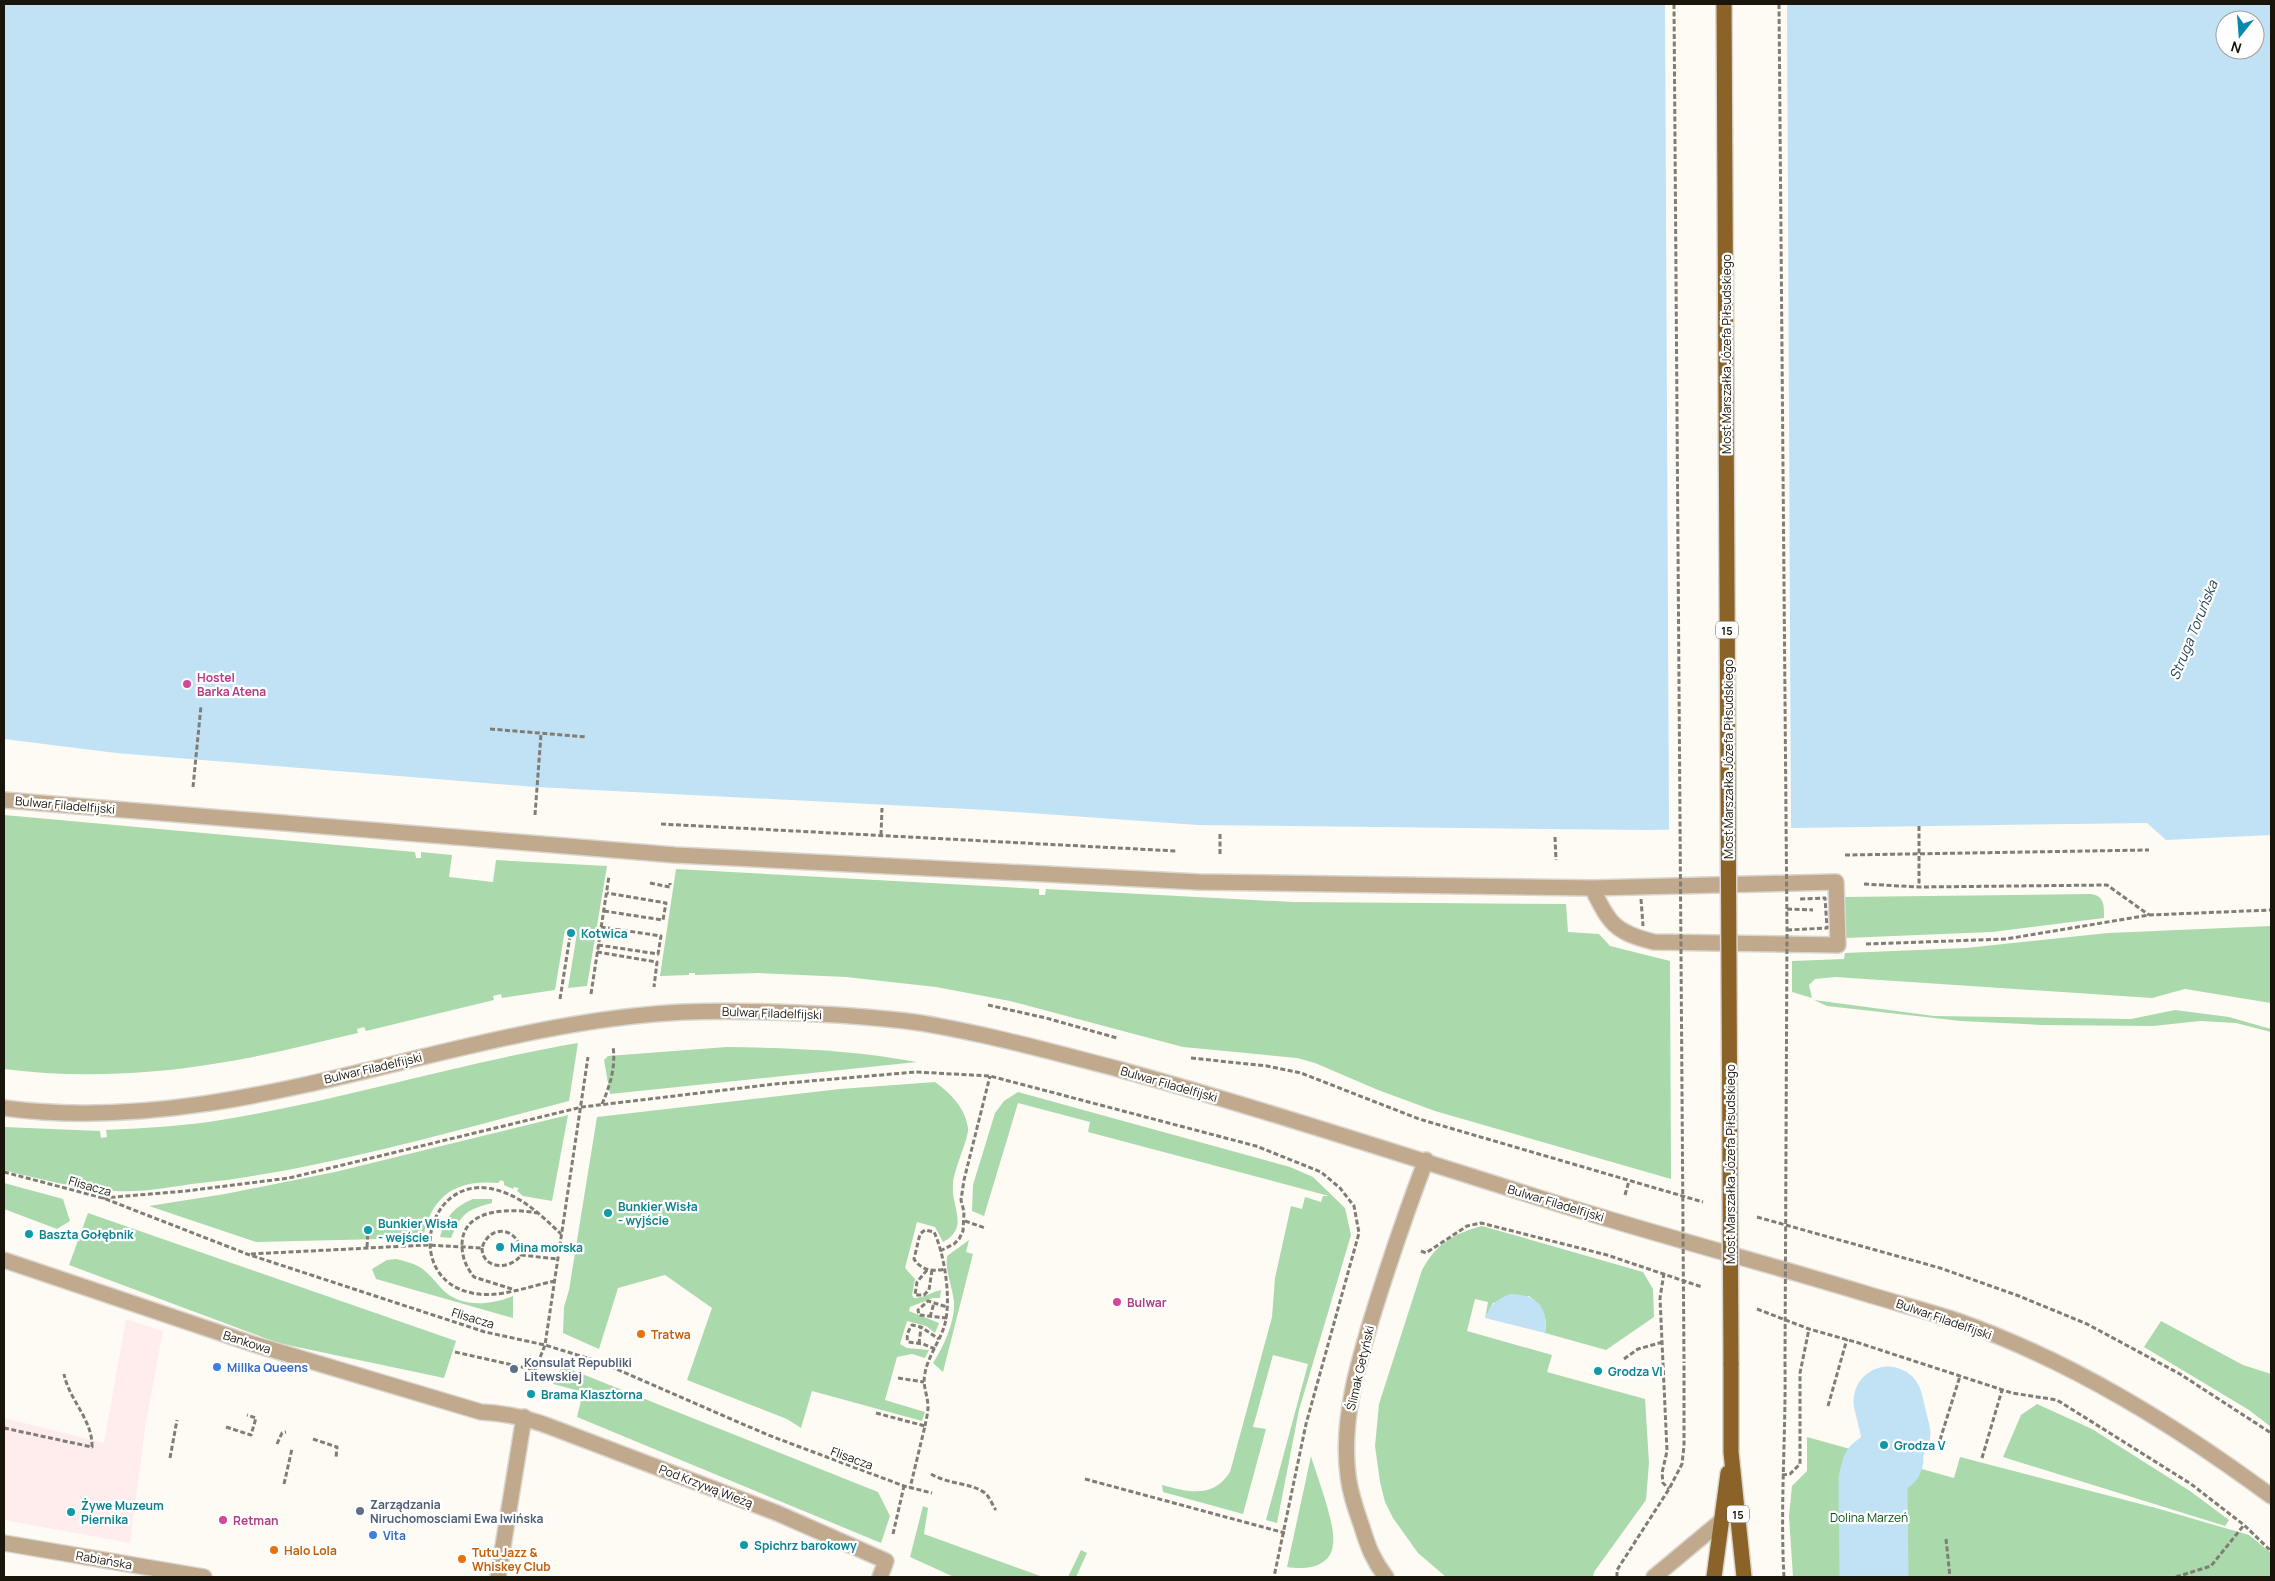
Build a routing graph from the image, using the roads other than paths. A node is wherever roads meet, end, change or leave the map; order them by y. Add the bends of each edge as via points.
1 (1724, 4) edge
2 (4, 800) edge
3 (1592, 888) junction
4 (4, 1108) edge
5 (1426, 1160) junction
6 (4, 1260) edge
7 (524, 1417) junction
8 (1731, 1452) junction
9 (2271, 1496) edge
10 (1720, 1522) junction
11 (4, 1543) edge
12 (204, 1577) edge
13 (498, 1577) edge
14 (880, 1577) edge
15 (1386, 1577) edge
16 (1654, 1577) edge
17 (1714, 1577) edge
18 (1744, 1577) edge

1 - 8 main road, Most Marszałka Józefa Piłsudskiego / 15, bridge
2 - 3 street, Bulwar Filadelfijski via 675,855 1199,882
3 - 3 street, Bulwar Filadelfijski via 1836,882 1838,945 1654,942 1629,936 1620,930 1612,923
4 - 5 street, Bulwar Filadelfijski via 93,1114 175,1109 251,1096 524,1033 654,1014 757,1010 915,1022 995,1036 1288,1117
5 - 9 street, Bulwar Filadelfijski via 1530,1195 1963,1323 2066,1367 2095,1383 2162,1422
5 - 15 street, Ślimak Getyński via 1395,1243 1361,1353 1349,1410 1347,1441 1355,1508 1374,1562
6 - 7 street, Bankowa via 279,1352 481,1412
7 - 13 street
7 - 14 street, Pod Krzywą Wieżą via 776,1513 886,1561
8 - 10 main road, 15
8 - 18 main road, 15
10 - 16 street
10 - 17 main road, 15
11 - 12 street, Rabiańska

